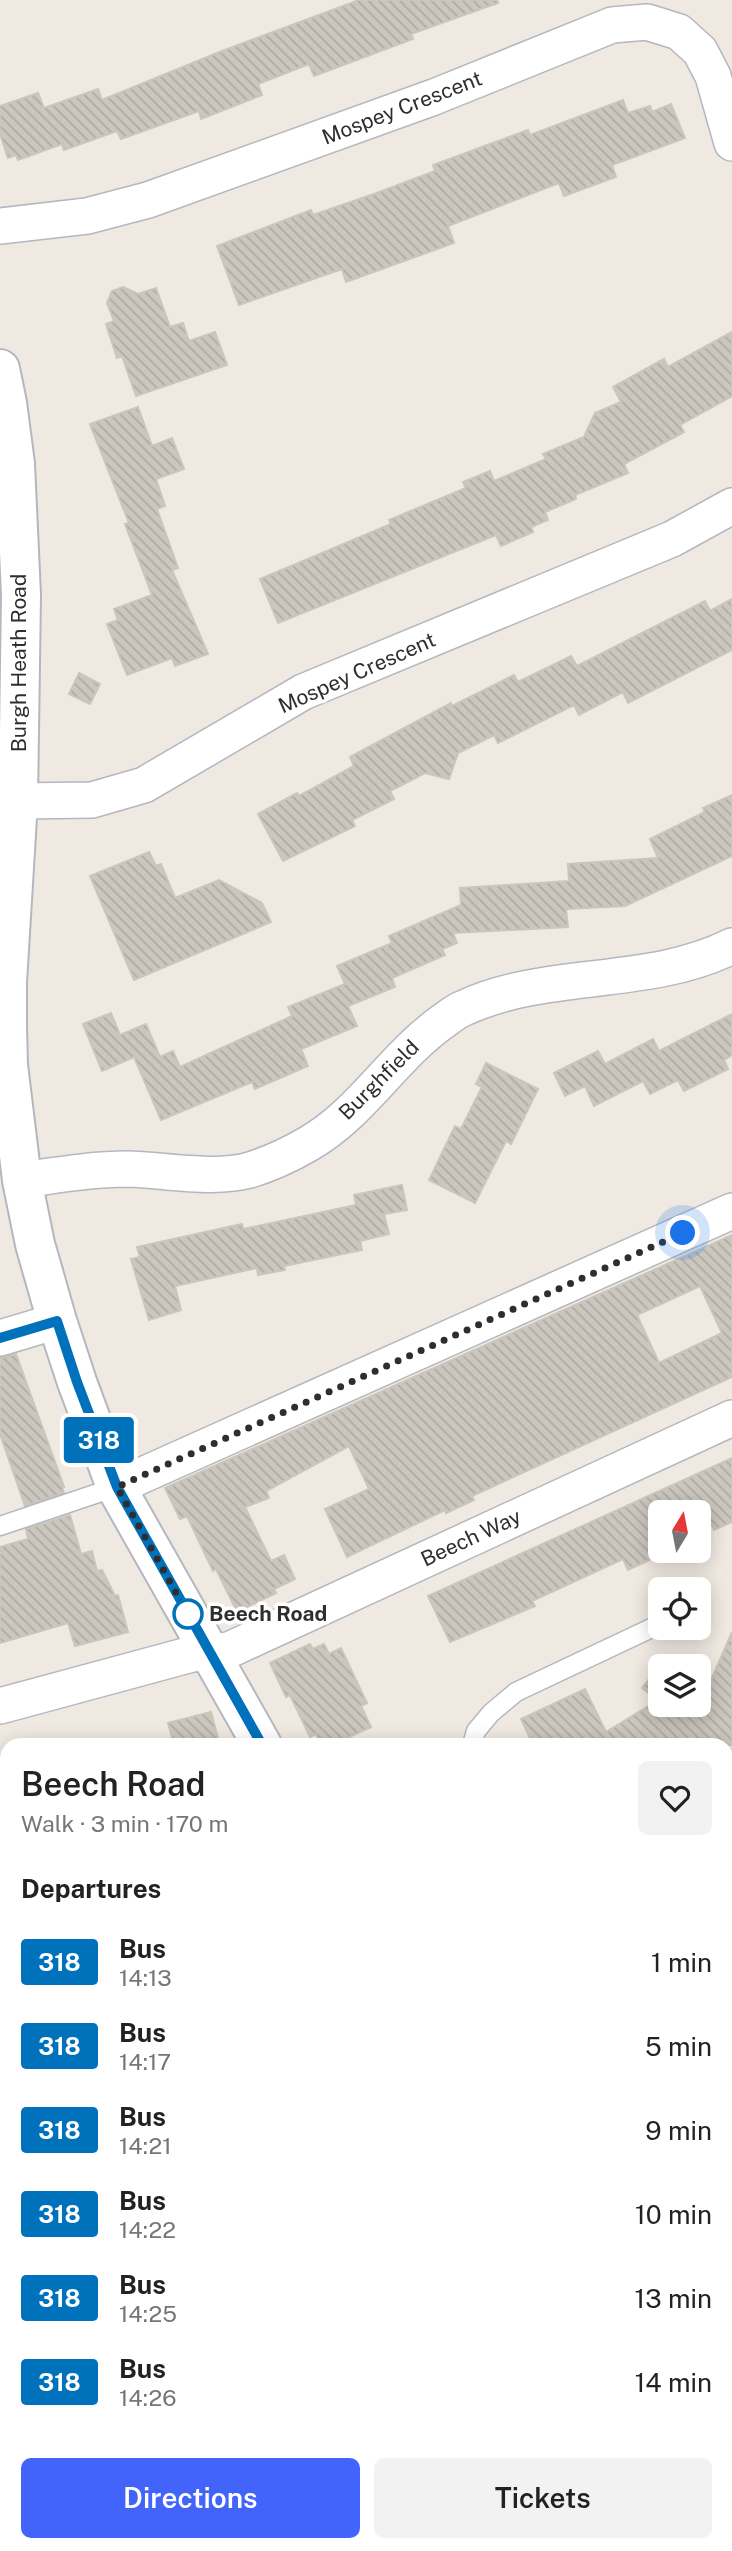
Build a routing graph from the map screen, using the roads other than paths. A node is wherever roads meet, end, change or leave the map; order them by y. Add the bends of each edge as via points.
1 (732, 143) edge
2 (0, 226) edge
3 (2, 392) edge
4 (732, 506) edge
5 (18, 801) junction
6 (732, 946) edge
7 (22, 1180) junction
8 (732, 1211) edge
9 (57, 1321) junction
10 (0, 1338) edge
11 (732, 1418) edge
12 (117, 1487) junction
13 (0, 1526) edge
14 (648, 1630) edge
15 (209, 1651) junction
16 (0, 1706) edge
17 (258, 1738) edge
18 (474, 1738) edge

1 - 2 street, Mospey Crescent via 713,76 700,51 679,32 647,22 612,25 434,97 148,200 88,216
3 - 5 main road, Burgh Heath Road via 15,464 21,595
4 - 5 street, Mospey Crescent via 672,539 303,692 144,785 92,800
5 - 7 main road, Burgh Heath Road via 7,1026
6 - 7 street, Burghfield via 683,964 533,987 461,1009 426,1034 338,1122 310,1143 248,1170 94,1170
7 - 9 main road, Burgh Heath Road
8 - 12 street
9 - 10 street
9 - 12 main road, Burgh Heath Road
11 - 15 street, Beech Way via 229,1650
12 - 13 lane
12 - 15 main road, Burgh Heath Road
14 - 18 lane via 516,1692 491,1713
15 - 16 street
15 - 17 main road, Burgh Heath Road

